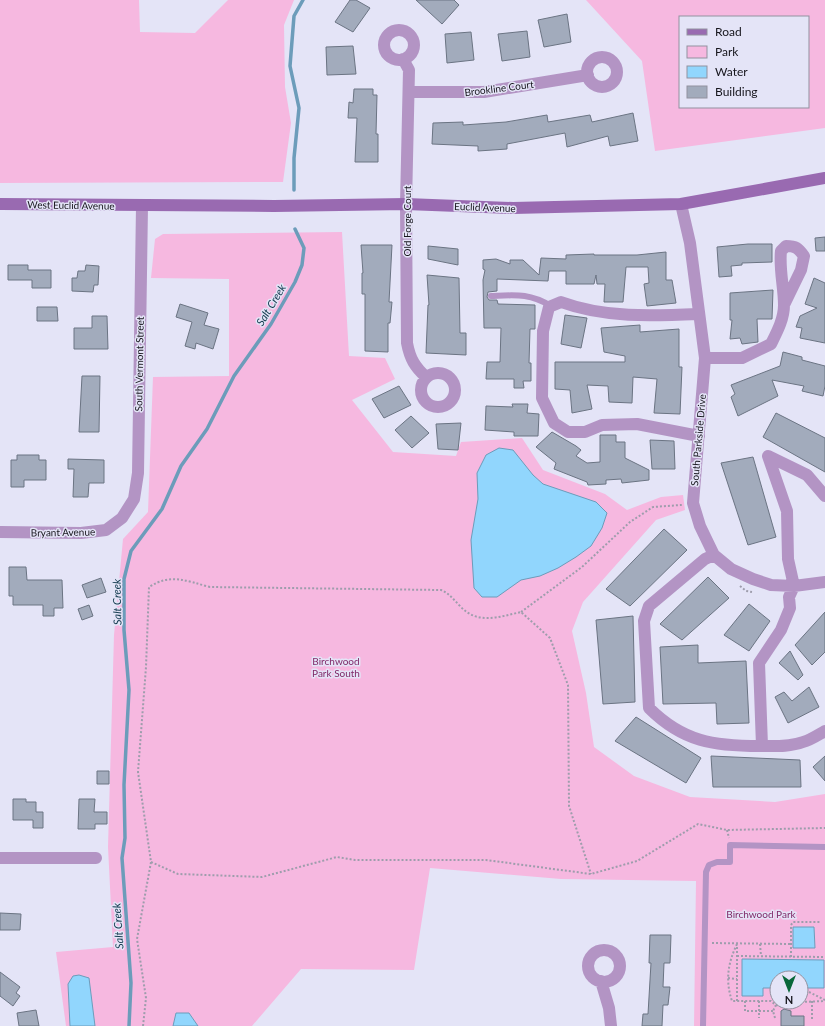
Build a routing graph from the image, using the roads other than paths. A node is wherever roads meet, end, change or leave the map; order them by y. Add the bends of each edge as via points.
1 (403, 60) dead end
2 (588, 75) dead end
3 (409, 92) junction
4 (825, 178) edge
5 (0, 204) edge
6 (406, 204) junction
7 (681, 204) junction
8 (142, 206) junction
9 (491, 296) dead end
10 (551, 306) junction
11 (784, 306) dead end
12 (698, 314) junction
13 (705, 358) junction
14 (426, 377) dead end
15 (699, 436) junction
16 (825, 496) edge
17 (122, 518) joint
18 (0, 532) edge
19 (714, 556) junction
20 (825, 582) edge
21 (794, 586) junction
22 (825, 731) edge
23 (762, 746) junction
24 (825, 847) edge
25 (0, 858) edge
26 (96, 858) dead end
27 (602, 982) dead end
28 (611, 1026) edge
29 (703, 1026) edge

1 - 3 street, Old Forge Court via 409,70
2 - 3 street, Brookline Court via 484,92
3 - 6 street, Old Forge Court
4 - 7 main road, Euclid Avenue
5 - 8 main road, West Euclid Avenue
6 - 7 main road, Euclid Avenue via 513,208
6 - 8 main road, Euclid Avenue
6 - 14 street, Old Forge Court via 407,343 409,357
7 - 12 street, South Parkside Drive via 690,242
8 - 17 street, South Vermont Street via 138,473 134,499
9 - 10 lane via 518,295 537,298
10 - 12 street via 560,302 579,309 647,317
10 - 15 street via 543,331 542,398 554,423 568,432 585,432 602,425 637,424
11 - 13 street via 780,324 771,344 742,358
12 - 13 street, South Parkside Drive
13 - 15 street, South Parkside Drive
15 - 19 street, South Parkside Drive via 693,502 700,526
16 - 21 street via 807,475 768,456 787,511 788,559
17 - 18 street, Bryant Avenue via 106,530 80,533
19 - 21 street, South Parkside Drive via 732,569 753,579 771,585
19 - 23 street via 705,559 649,606 644,621 649,708 664,722 701,742 726,746
20 - 21 street, South Parkside Drive
21 - 23 street via 789,597 790,608 781,630 759,663
22 - 23 street via 803,742 784,746
24 - 29 lane via 730,845 730,862 709,865 706,872
25 - 26 street
27 - 28 street

